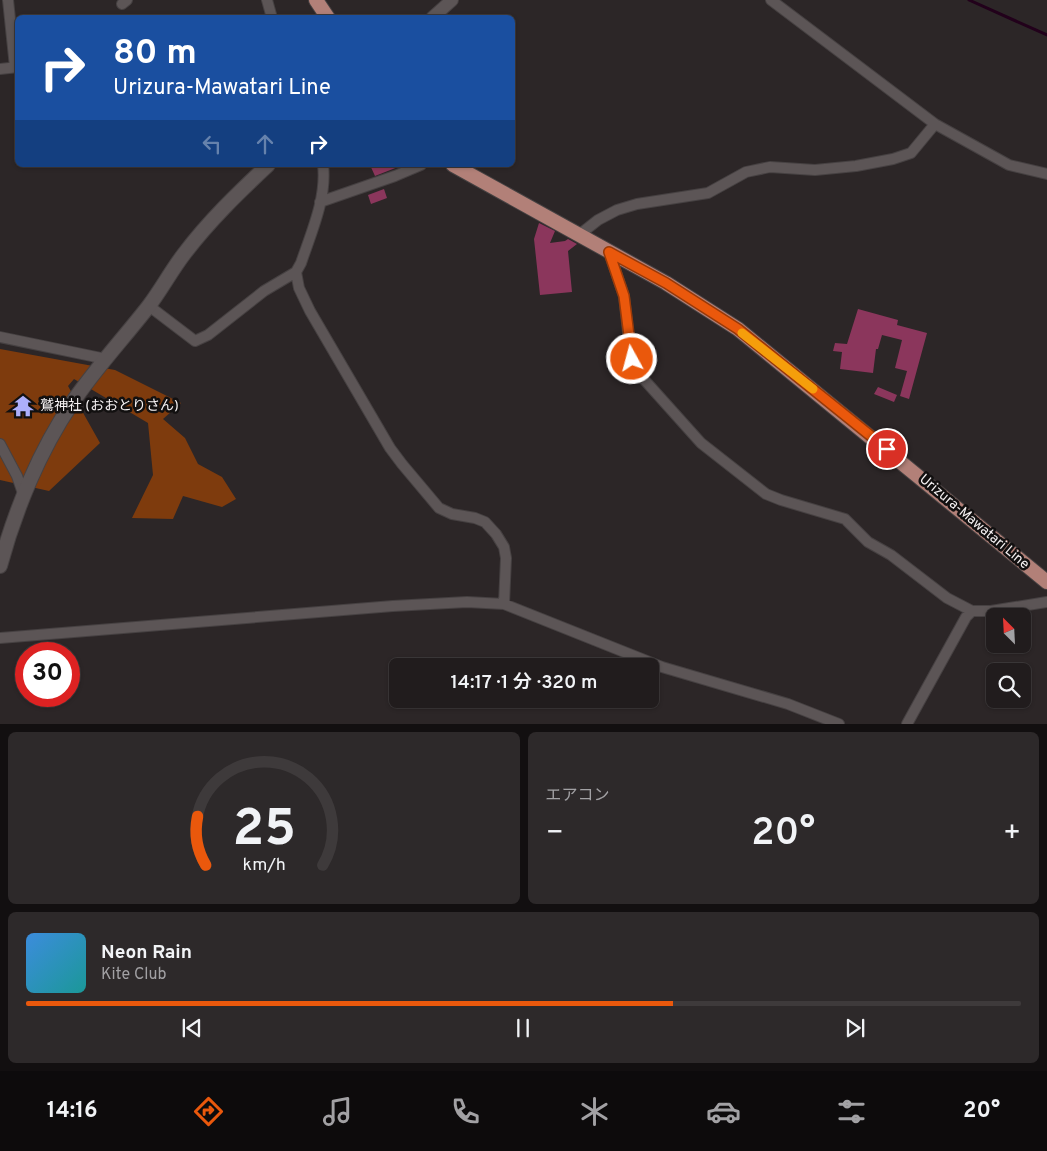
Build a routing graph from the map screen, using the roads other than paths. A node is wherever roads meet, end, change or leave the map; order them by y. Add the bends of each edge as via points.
1 (8, 0) edge
2 (267, 0) edge
3 (316, 0) edge
4 (452, 0) edge
5 (771, 0) edge
6 (271, 15) edge
7 (326, 15) edge
8 (435, 15) edge
9 (15, 59) edge
10 (15, 67) edge
11 (0, 69) edge
12 (935, 124) junction
13 (266, 167) edge
14 (323, 167) edge
15 (416, 167) edge
16 (457, 167) edge
17 (1047, 174) edge
18 (320, 202) junction
19 (579, 235) junction
20 (609, 252) junction
21 (296, 272) junction
22 (149, 306) junction
23 (0, 337) edge
24 (106, 359) junction
25 (0, 444) edge
26 (24, 496) junction
27 (0, 566) edge
28 (1047, 582) edge
29 (1047, 602) edge
30 (504, 604) junction
31 (972, 611) junction
32 (0, 638) edge
33 (840, 724) edge
34 (907, 724) edge

1 - 9 street
2 - 6 street
3 - 7 main road
4 - 8 street
5 - 12 street
10 - 11 street
12 - 17 street via 1009,166
12 - 19 street via 911,153 893,159 815,170 770,167 746,172 708,194 617,210
13 - 22 main road via 231,199 185,253
14 - 18 street
15 - 18 street
16 - 19 main road, Urizura-Mawatari Line
18 - 21 street
19 - 20 main road, Urizura-Mawatari Line
20 - 28 main road, Urizura-Mawatari Line via 666,283 744,334
20 - 31 street via 624,296 632,359 657,396 701,443 766,494 845,518 868,542 947,598
21 - 22 street via 195,341
21 - 30 street via 299,288 310,311 402,464 439,508 485,522 496,534 506,558
22 - 24 main road
23 - 24 street
24 - 26 main road via 51,437
25 - 26 street
26 - 27 main road
29 - 31 street
30 - 32 street via 467,602 393,606
30 - 33 street via 662,666 788,704
31 - 34 street

